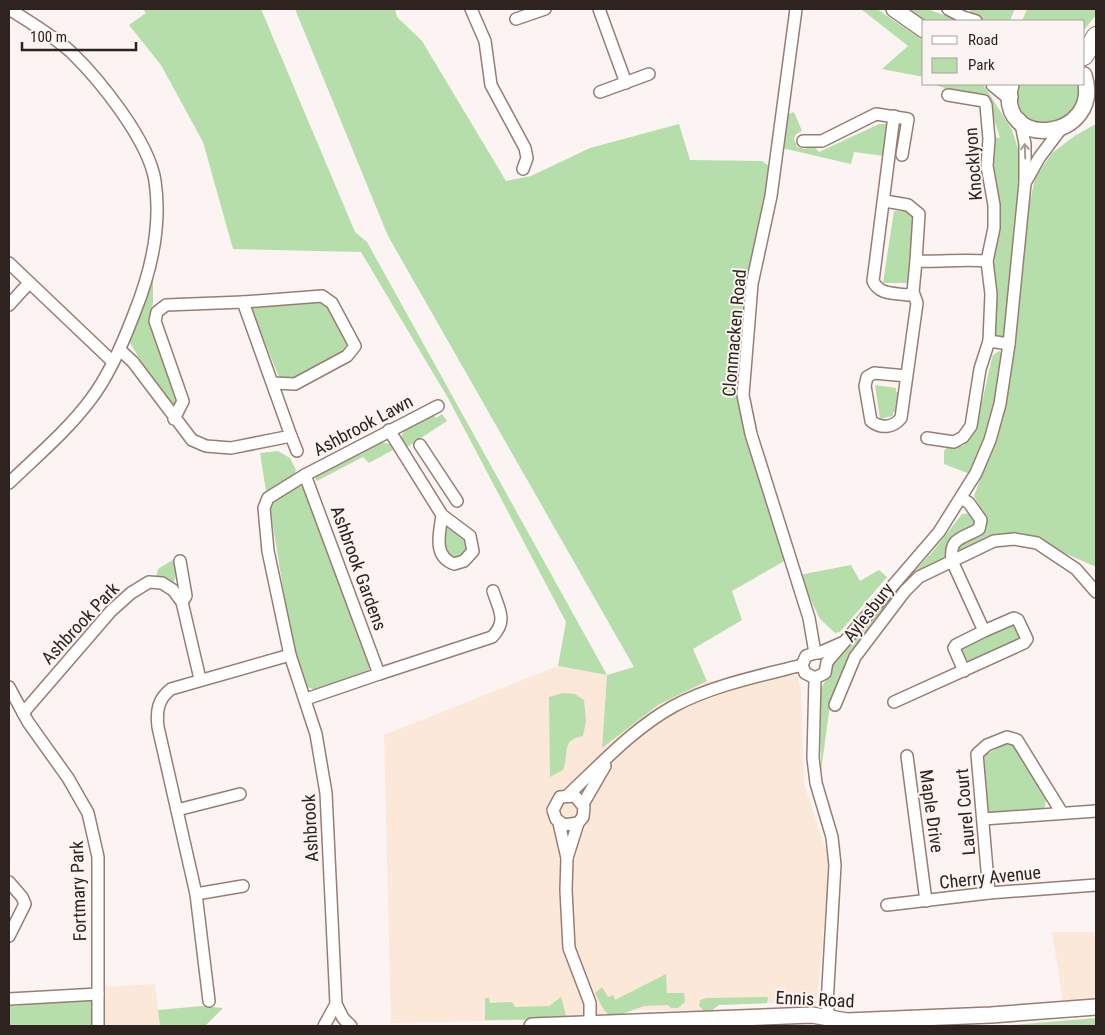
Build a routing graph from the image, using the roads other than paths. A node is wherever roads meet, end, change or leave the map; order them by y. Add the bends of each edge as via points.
1 (9, 9) edge
2 (471, 9) edge
3 (545, 9) edge
4 (600, 9) edge
5 (796, 9) edge
6 (894, 9) edge
7 (948, 9) edge
8 (964, 13) edge
9 (516, 19) dead end
10 (974, 20) edge
11 (1096, 25) edge
12 (922, 29) edge
13 (1096, 36) edge
14 (1085, 37) edge
15 (1085, 54) edge
16 (649, 74) dead end
17 (1085, 75) edge
18 (1085, 78) edge
19 (626, 83) junction
20 (1096, 83) edge
21 (996, 85) edge
22 (1011, 91) edge
23 (600, 92) dead end
24 (948, 95) dead end
25 (1089, 114) edge
26 (894, 116) junction
27 (1020, 119) junction
28 (1060, 130) junction
29 (803, 141) dead end
30 (902, 155) dead end
31 (523, 170) dead end
32 (1025, 183) junction
33 (885, 201) junction
34 (916, 261) junction
35 (987, 261) junction
36 (9, 263) edge
37 (28, 284) junction
38 (912, 292) junction
39 (243, 302) junction
40 (9, 305) edge
41 (989, 341) junction
42 (1009, 344) junction
43 (120, 350) junction
44 (113, 362) junction
45 (907, 376) junction
46 (273, 383) junction
47 (438, 406) dead end
48 (174, 418) junction
49 (389, 430) junction
50 (291, 436) junction
51 (927, 438) dead end
52 (940, 440) junction
53 (420, 444) dead end
54 (297, 451) dead end
55 (939, 452) dead end
56 (439, 473) junction
57 (306, 475) junction
58 (9, 483) edge
59 (422, 484) junction
60 (961, 498) junction
61 (457, 501) dead end
62 (442, 515) dead end
63 (180, 561) dead end
64 (952, 561) junction
65 (183, 578) junction
66 (173, 590) junction
67 (493, 591) dead end
68 (1096, 592) edge
69 (182, 602) junction
70 (984, 631) junction
71 (290, 655) junction
72 (820, 656) junction
73 (802, 665) junction
74 (964, 671) junction
75 (379, 674) junction
76 (815, 678) junction
77 (200, 679) junction
78 (9, 687) edge
79 (306, 699) junction
80 (894, 702) dead end
81 (835, 705) dead end
82 (23, 712) junction
83 (618, 748) junction
84 (907, 756) dead end
85 (240, 794) dead end
86 (568, 795) junction
87 (1054, 800) junction
88 (583, 804) junction
89 (177, 810) junction
90 (1096, 811) edge
91 (1062, 813) junction
92 (1045, 814) junction
93 (983, 818) junction
94 (559, 823) junction
95 (578, 823) junction
96 (567, 858) junction
97 (9, 882) edge
98 (1096, 885) edge
99 (243, 886) dead end
100 (989, 893) junction
101 (196, 894) junction
102 (926, 901) junction
103 (887, 905) dead end
104 (9, 936) edge
105 (98, 994) junction
106 (9, 999) edge
107 (209, 1001) dead end
108 (336, 1004) junction
109 (1096, 1007) edge
110 (991, 1021) edge
111 (829, 1022) edge
112 (590, 1024) junction
113 (98, 1026) edge
114 (324, 1026) edge
115 (352, 1026) edge
116 (532, 1026) edge

1 - 43 street via 45,31 94,79 141,142 155,180 158,220 153,261
2 - 31 street via 485,41 491,85 525,148 527,158
3 - 9 street
4 - 19 street
5 - 72 street, Clonmacken Road via 771,196 752,284 743,395 751,434
6 - 12 main road
7 - 8 street
8 - 10 street
11 - 14 highway
13 - 15 highway
16 - 19 street
17 - 20 main road
18 - 25 main road
19 - 23 street
21 - 22 main road
22 - 27 main road
24 - 35 street, Knocklyon via 984,101 986,105 987,166 994,205 994,228
25 - 28 main road
26 - 29 street via 876,114 822,141
26 - 30 street via 908,119
26 - 33 street
27 - 28 main road via 1042,132
32 -> 27 street via 1025,144
28 - 32 street
32 - 42 street
33 - 34 street via 908,205 919,214
33 - 38 street via 873,281 880,291 908,295
34 - 35 street
34 - 38 street
35 - 41 street, Knocklyon via 991,294
36 - 37 street
37 - 40 street
37 - 44 street
38 - 45 street via 917,303
39 - 46 street
39 - 46 street via 322,296 332,303 355,346 347,356 295,384
39 - 48 street via 166,305 157,312 155,321 183,401
41 - 42 street
41 - 52 street, Knocklyon via 980,370 971,426 963,437 954,442
42 - 60 street via 1000,404 990,440
43 - 44 street
43 - 48 street via 133,362
44 - 58 street via 92,398
45 - 45 street via 901,418 897,424 877,426 871,421 865,386 867,377 874,373
46 - 50 street
47 - 49 street, Ashbrook Lawn
48 - 50 street via 192,440 206,446 231,448
49 - 57 street, Ashbrook Lawn
49 - 59 street
50 - 54 street
51 - 52 street, Knocklyon
52 - 55 street
53 - 56 street
56 - 59 street
56 - 61 street
57 - 71 street, Ashbrook via 268,498 264,508 268,551
57 - 75 street, Ashbrook Gardens
59 - 62 street
60 - 64 street via 981,520 979,529 956,540 951,550
60 - 72 street via 939,532 844,642
63 - 65 street
64 - 68 street, Aylesbury via 994,541 1037,543 1076,569
64 - 70 street
64 - 81 street, Aylesbury via 919,577 905,591 855,656
65 - 66 street
65 - 69 street via 186,596
66 - 69 street
66 - 82 street, Ashbrook Park via 162,582 148,582 131,593 111,611
67 - 75 street via 502,618 500,629 492,637
69 - 77 street
70 - 74 street via 954,648
70 - 74 street via 1014,618 1027,639
71 - 77 street
71 - 79 street, Ashbrook
72 - 73 street via 806,656
72 - 76 street via 825,673
73 - 76 street via 808,676
73 - 83 street via 707,692 674,706
74 - 80 street
75 - 79 street
76 - 111 street via 813,758 818,792 832,837 835,865 827,1004
77 - 89 street via 171,689 164,694 157,709 158,727
78 - 82 street, Fortmary Park
79 - 108 street, Ashbrook via 326,793
82 - 105 street, Fortmary Park via 88,813 98,857
83 - 86 street
83 - 88 street
84 - 102 street, Maple Drive
85 - 89 street
86 - 88 street via 579,798
86 - 94 street via 560,797 554,805 554,815
87 - 91 street, Laurel Court
87 - 92 street
87 - 93 street, Laurel Court via 1017,740 1006,737 987,745 977,754
88 - 95 street via 584,812
89 - 101 street
90 - 91 street
91 - 92 street
92 - 93 street
93 - 100 street, Laurel Court
94 - 95 street via 569,826
94 - 96 street
95 - 96 street
96 - 112 street via 569,948 590,1003
97 - 104 street via 24,904
98 - 100 street, Cherry Avenue
99 - 101 street
100 - 102 street, Cherry Avenue
101 - 107 street
102 - 103 street, Cherry Avenue
105 - 106 street
105 - 113 street, Fortmary Park
108 - 114 street
108 - 115 street via 343,1018
109 - 110 main road, Ennis Road
110 - 111 main road, Ennis Road
111 - 112 main road, Ennis Road via 812,1015
112 - 116 main road, Ennis Road

